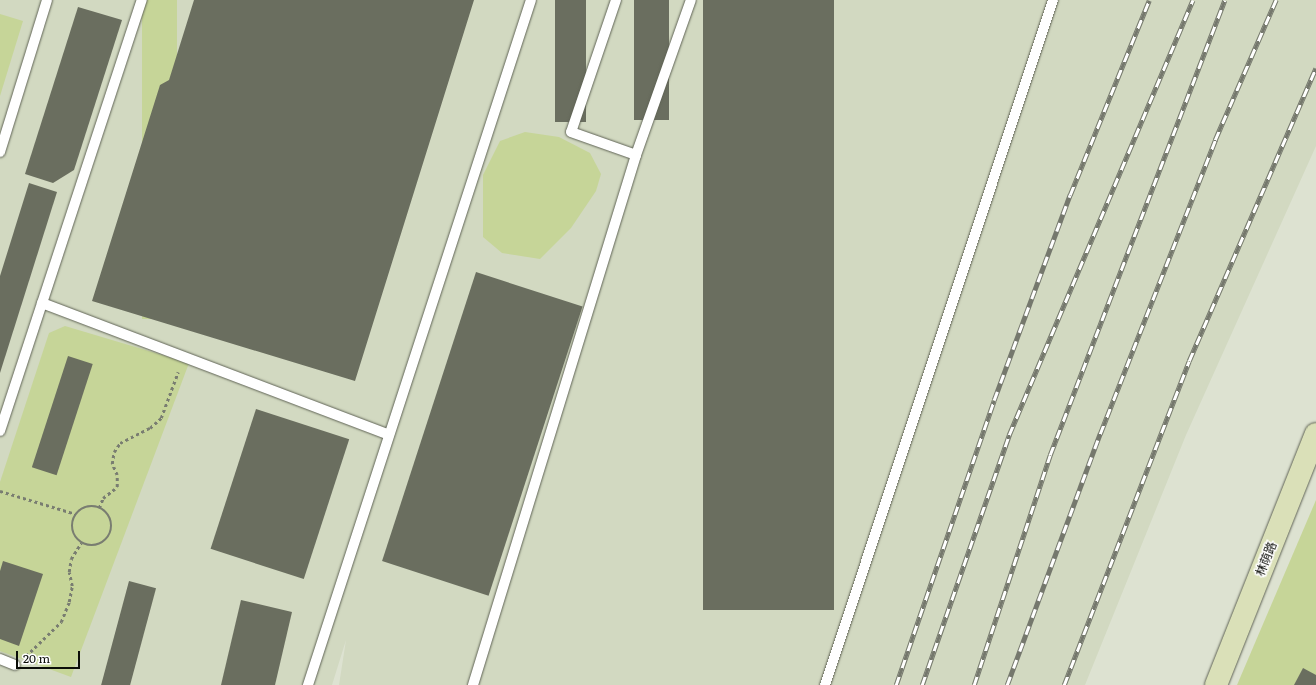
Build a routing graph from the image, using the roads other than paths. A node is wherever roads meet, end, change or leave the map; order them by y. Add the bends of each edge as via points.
1 (47, 0) edge
2 (142, 0) edge
3 (531, 0) edge
4 (616, 0) edge
5 (691, 0) edge
6 (1053, 0) edge
7 (0, 152) edge
8 (636, 155) junction
9 (42, 303) junction
10 (0, 430) edge
11 (1316, 434) edge
12 (389, 435) junction
13 (0, 659) edge
14 (15, 665) road end
15 (308, 685) edge
16 (473, 685) edge
17 (825, 685) edge
18 (1216, 685) edge

1 - 7 lane
2 - 9 lane
3 - 12 lane
4 - 8 lane via 571,132
5 - 8 lane
6 - 17 lane
8 - 16 lane
9 - 10 lane
9 - 12 lane
11 - 18 street, 林荫路
12 - 15 lane
13 - 14 lane

